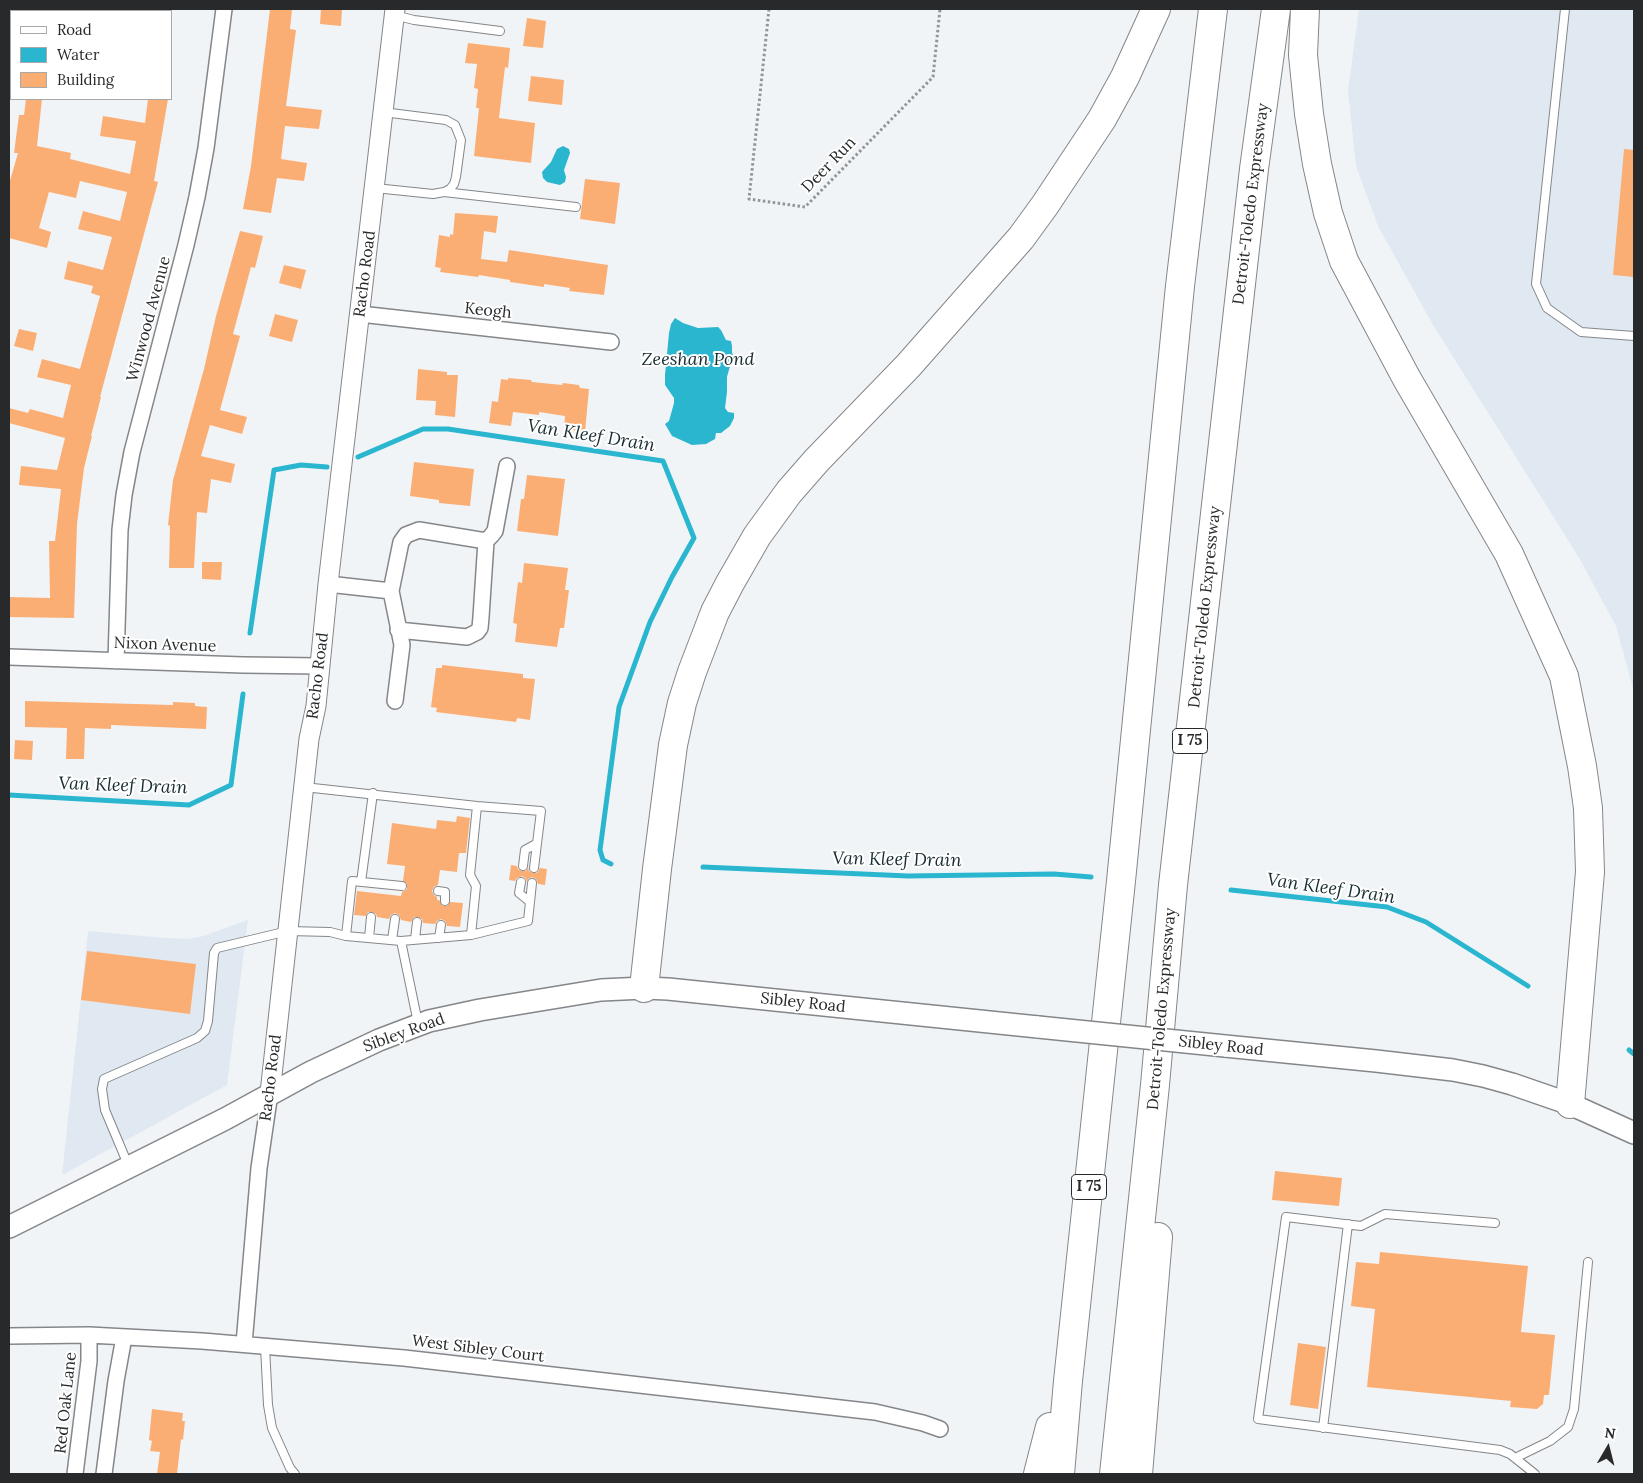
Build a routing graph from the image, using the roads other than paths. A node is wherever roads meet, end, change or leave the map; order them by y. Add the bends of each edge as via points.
1 (224, 9) edge
2 (1156, 9) edge
3 (1213, 9) edge
4 (1276, 9) edge
5 (1305, 9) edge
6 (1565, 9) edge
7 (395, 12) edge
8 (500, 31) dead end
9 (383, 112) junction
10 (375, 188) junction
11 (444, 192) junction
12 (576, 206) dead end
13 (360, 314) junction
14 (1634, 336) edge
15 (611, 342) dead end
16 (508, 466) dead end
17 (486, 541) junction
18 (328, 584) junction
19 (391, 591) junction
20 (398, 630) junction
21 (9, 657) edge
22 (116, 660) junction
23 (320, 666) junction
24 (395, 701) dead end
25 (304, 787) junction
26 (373, 794) junction
27 (477, 806) junction
28 (536, 844) junction
29 (523, 866) dead end
30 (534, 868) dead end
31 (361, 882) junction
32 (521, 882) dead end
33 (532, 883) dead end
34 (375, 884) junction
35 (438, 891) dead end
36 (374, 893) dead end
37 (397, 896) dead end
38 (445, 901) dead end
39 (530, 902) junction
40 (371, 917) dead end
41 (395, 919) dead end
42 (417, 922) dead end
43 (441, 925) dead end
44 (288, 931) junction
45 (471, 935) junction
46 (346, 936) junction
47 (369, 938) junction
48 (439, 938) junction
49 (415, 939) junction
50 (392, 940) junction
51 (401, 940) junction
52 (644, 988) junction
53 (419, 1025) junction
54 (270, 1093) junction
55 (1570, 1104) junction
56 (1152, 1107) junction
57 (1634, 1133) edge
58 (129, 1167) junction
59 (1495, 1223) dead end
60 (1348, 1224) junction
61 (9, 1227) edge
62 (1588, 1262) dead end
63 (9, 1336) edge
64 (89, 1336) junction
65 (124, 1337) junction
66 (244, 1344) junction
67 (265, 1347) junction
68 (1068, 1381) junction
69 (1323, 1428) junction
70 (940, 1429) dead end
71 (1515, 1458) junction
72 (75, 1474) edge
73 (104, 1474) edge
74 (295, 1474) edge
75 (1038, 1474) edge
76 (1060, 1474) edge
77 (1114, 1474) edge
78 (1138, 1474) edge
79 (1535, 1474) edge

1 - 22 street, Winwood Avenue via 197,197 124,495
2 - 52 highway via 1102,119 1045,206 1021,238 908,366 789,492 757,536 730,582 692,672 673,745
3 - 68 highway, I 75 via 1180,286 1118,918
4 - 56 highway, Detroit-Toledo Expressway / I 75 via 1252,188 1173,885
5 - 55 highway via 1303,55 1309,114 1328,213 1344,260 1407,379 1508,554 1564,676 1588,808 1590,872
6 - 14 lane via 1536,284 1547,308 1582,332
7 - 8 lane via 414,20
7 - 9 street, Racho Road
9 - 10 street, Racho Road
9 - 11 lane via 455,124 461,140 456,177 454,184
10 - 11 lane via 433,194
10 - 13 street, Racho Road
11 - 12 lane
13 - 15 street, Keogh
13 - 18 street, Racho Road
16 - 17 street via 495,530
17 - 19 street via 419,530 406,535 401,542
17 - 20 street via 480,628 477,632 467,637
18 - 19 street
18 - 23 street, Racho Road
19 - 20 street
20 - 24 street via 402,645
21 - 22 street, Nixon Avenue
22 - 23 street, Nixon Avenue
23 - 25 street, Racho Road
25 - 26 lane
25 - 44 street, Racho Road
26 - 27 lane
26 - 31 lane
27 - 28 lane via 540,811
27 - 45 lane via 470,876 476,886
28 - 29 lane via 525,850
28 - 30 lane
31 - 34 lane
31 - 46 lane via 352,881
32 - 39 lane via 519,893
33 - 39 lane
34 - 36 lane
34 - 37 lane via 400,886
35 - 38 lane via 445,892
39 - 45 lane via 528,921
40 - 47 lane
41 - 50 lane
42 - 49 lane
43 - 48 lane
44 - 46 lane via 330,932
44 - 54 street, Racho Road
44 - 58 lane via 218,948 214,953 205,1031 197,1038 104,1078 105,1110
45 - 48 lane
46 - 47 lane
47 - 50 lane
48 - 49 lane
49 - 51 lane
50 - 51 lane
51 - 53 lane
52 - 53 main road, Sibley Road via 600,990 535,1000
52 - 55 main road, Sibley Road, bridge via 1453,1070 1512,1084
53 - 54 main road, Sibley Road via 379,1040
54 - 58 main road, Sibley Road
54 - 66 street, Racho Road via 259,1168
55 - 57 main road, Sibley Road
56 - 77 highway, Detroit-Toledo Expressway / I 75
56 - 78 highway via 1162,1196
58 - 61 main road, Sibley Road
59 - 60 lane via 1384,1214 1361,1226
60 - 69 lane
60 - 69 lane via 1286,1217 1258,1419
62 - 71 lane via 1574,1409 1568,1427 1550,1441
63 - 64 street, West Sibley Court
64 - 65 street, West Sibley Court
64 - 72 street, Red Oak Lane via 89,1361
65 - 66 street, West Sibley Court
65 - 73 street
66 - 67 street, West Sibley Court
67 - 70 street, West Sibley Court via 404,1358 875,1412
67 - 74 lane via 272,1428
68 - 75 highway via 1053,1416
68 - 76 highway, I 75
69 - 71 lane via 1500,1450
71 - 79 lane

